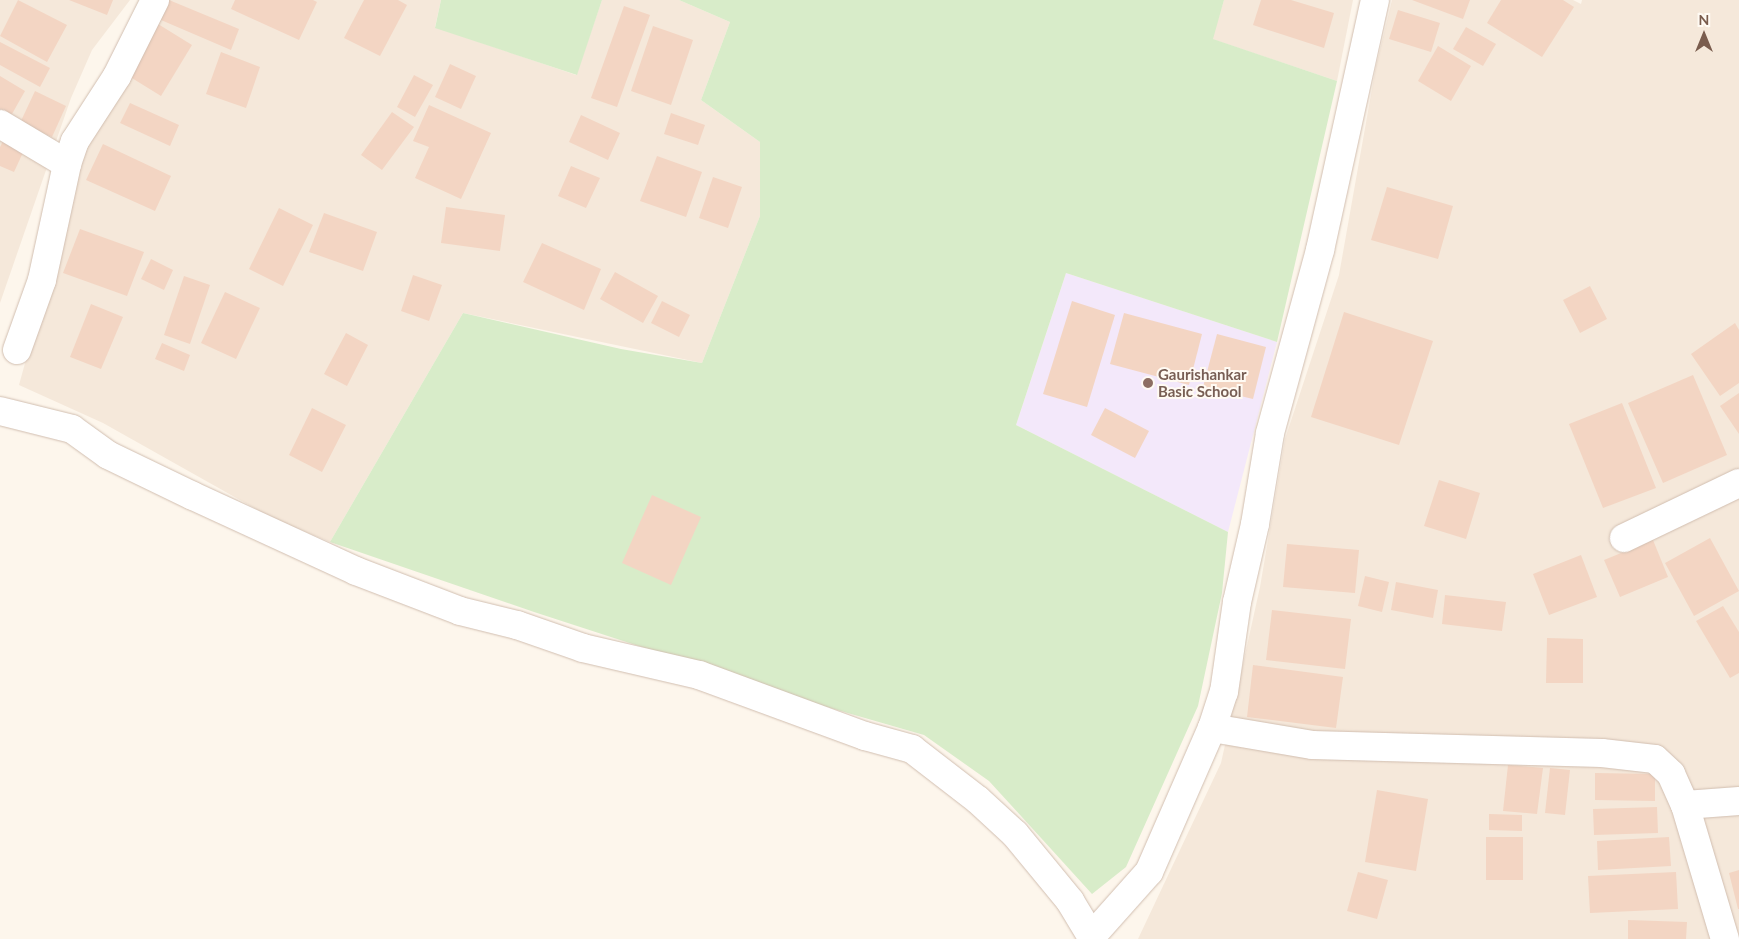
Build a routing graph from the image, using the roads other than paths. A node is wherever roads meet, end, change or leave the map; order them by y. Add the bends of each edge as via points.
1 (155, 0) edge
2 (1375, 0) edge
3 (0, 124) edge
4 (67, 164) junction
5 (17, 350) dead end
6 (0, 411) edge
7 (1739, 483) edge
8 (1624, 538) dead end
9 (1212, 728) junction
10 (1739, 801) edge
11 (1685, 805) junction
12 (1092, 938) edge
13 (1725, 939) edge

1 - 4 street via 117,76 75,141
2 - 9 street via 1320,250 1270,433 1255,524 1237,602 1224,692
3 - 4 street
4 - 5 street via 42,280
6 - 12 street via 72,429 108,455 193,496 356,571 460,611 517,625 583,648 699,675 865,736 912,749 978,800 1014,834 1070,901
7 - 8 street
9 - 11 street via 1312,745 1602,753 1655,759 1670,774
9 - 12 street via 1149,872
10 - 11 street
11 - 13 street

